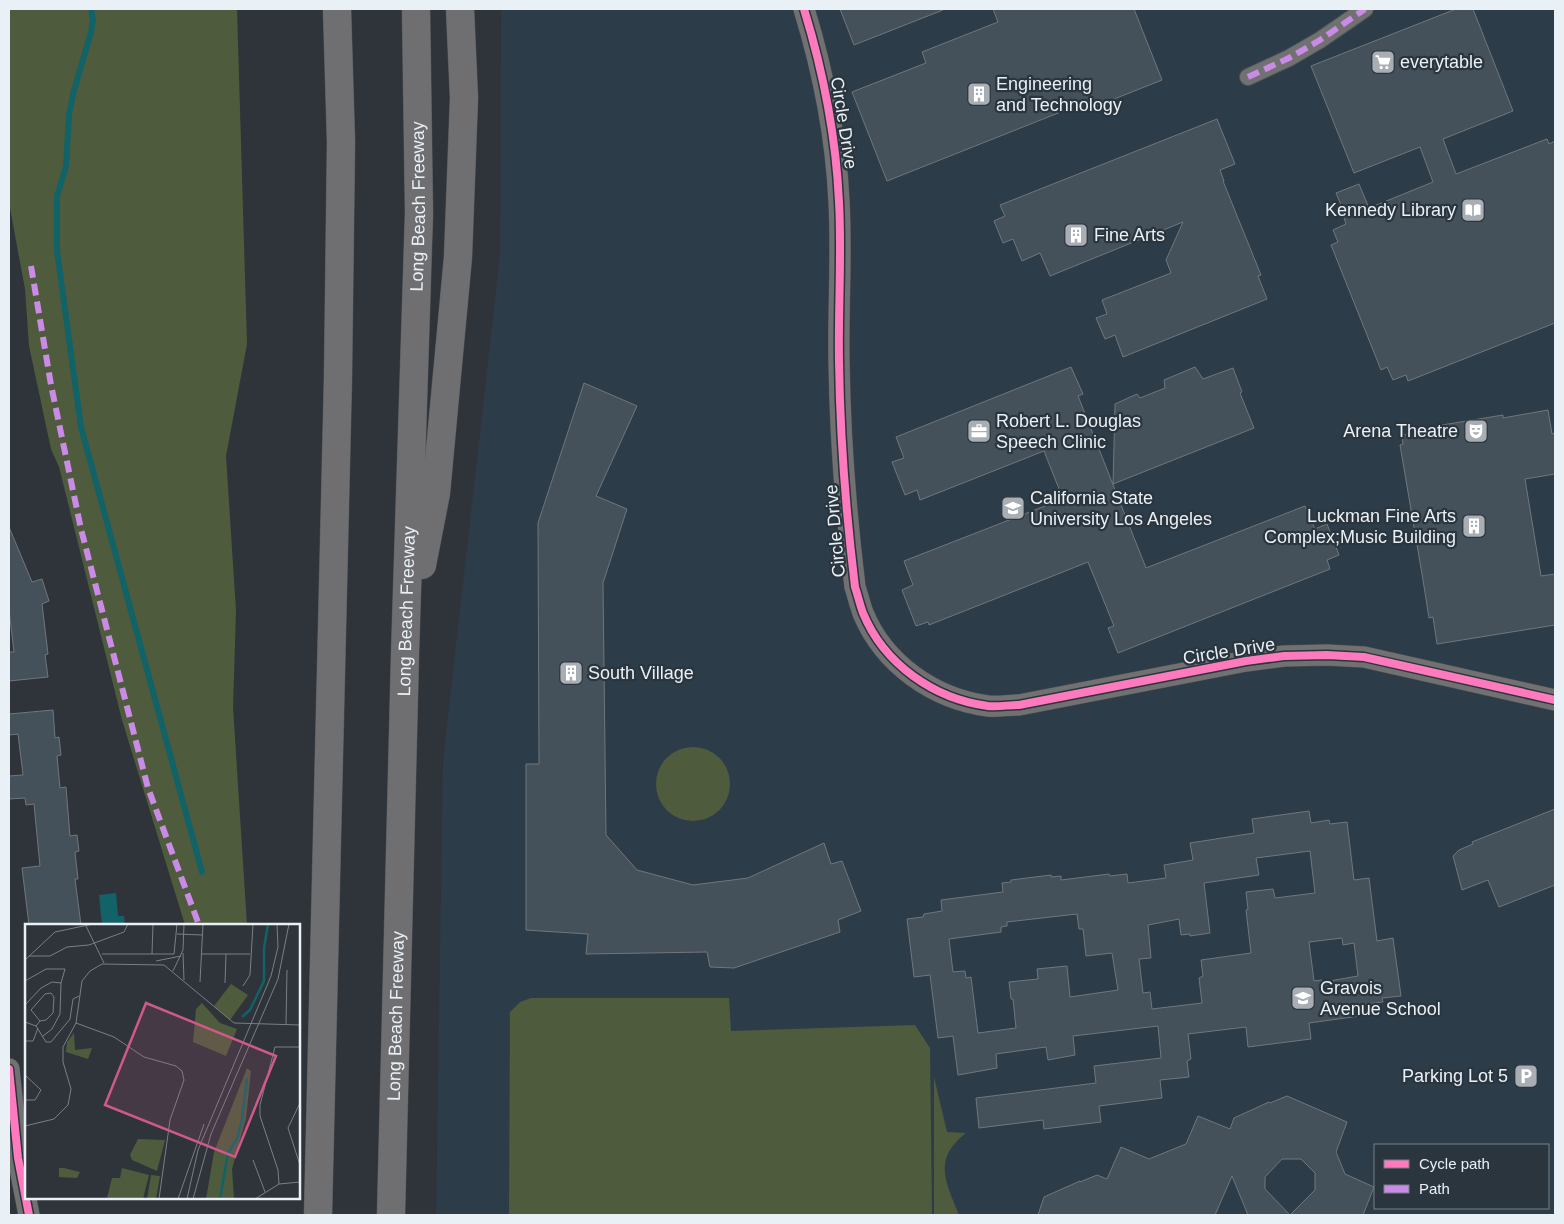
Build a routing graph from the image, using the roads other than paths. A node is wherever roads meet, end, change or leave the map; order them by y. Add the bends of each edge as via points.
1 (337, 9) edge
2 (416, 9) edge
3 (460, 9) edge
4 (804, 9) edge
5 (1365, 9) edge
6 (1248, 77) dead end
7 (405, 654) junction
8 (1555, 700) edge
9 (9, 1069) edge
10 (25, 1194) edge
11 (26, 1199) edge
12 (29, 1215) edge
13 (318, 1215) edge
14 (391, 1215) edge

1 - 13 highway via 341,142 338,387
2 - 7 highway, Long Beach Freeway via 419,213
3 - 7 highway via 464,98 458,258 436,492
4 - 8 street, Circle Drive via 830,115 840,203 840,404 855,587 876,637 910,675 959,700 990,706 1029,703 1246,661 1326,655 1364,657
5 - 6 street via 1320,40
7 - 14 highway, Long Beach Freeway
9 - 10 street
11 - 12 street

